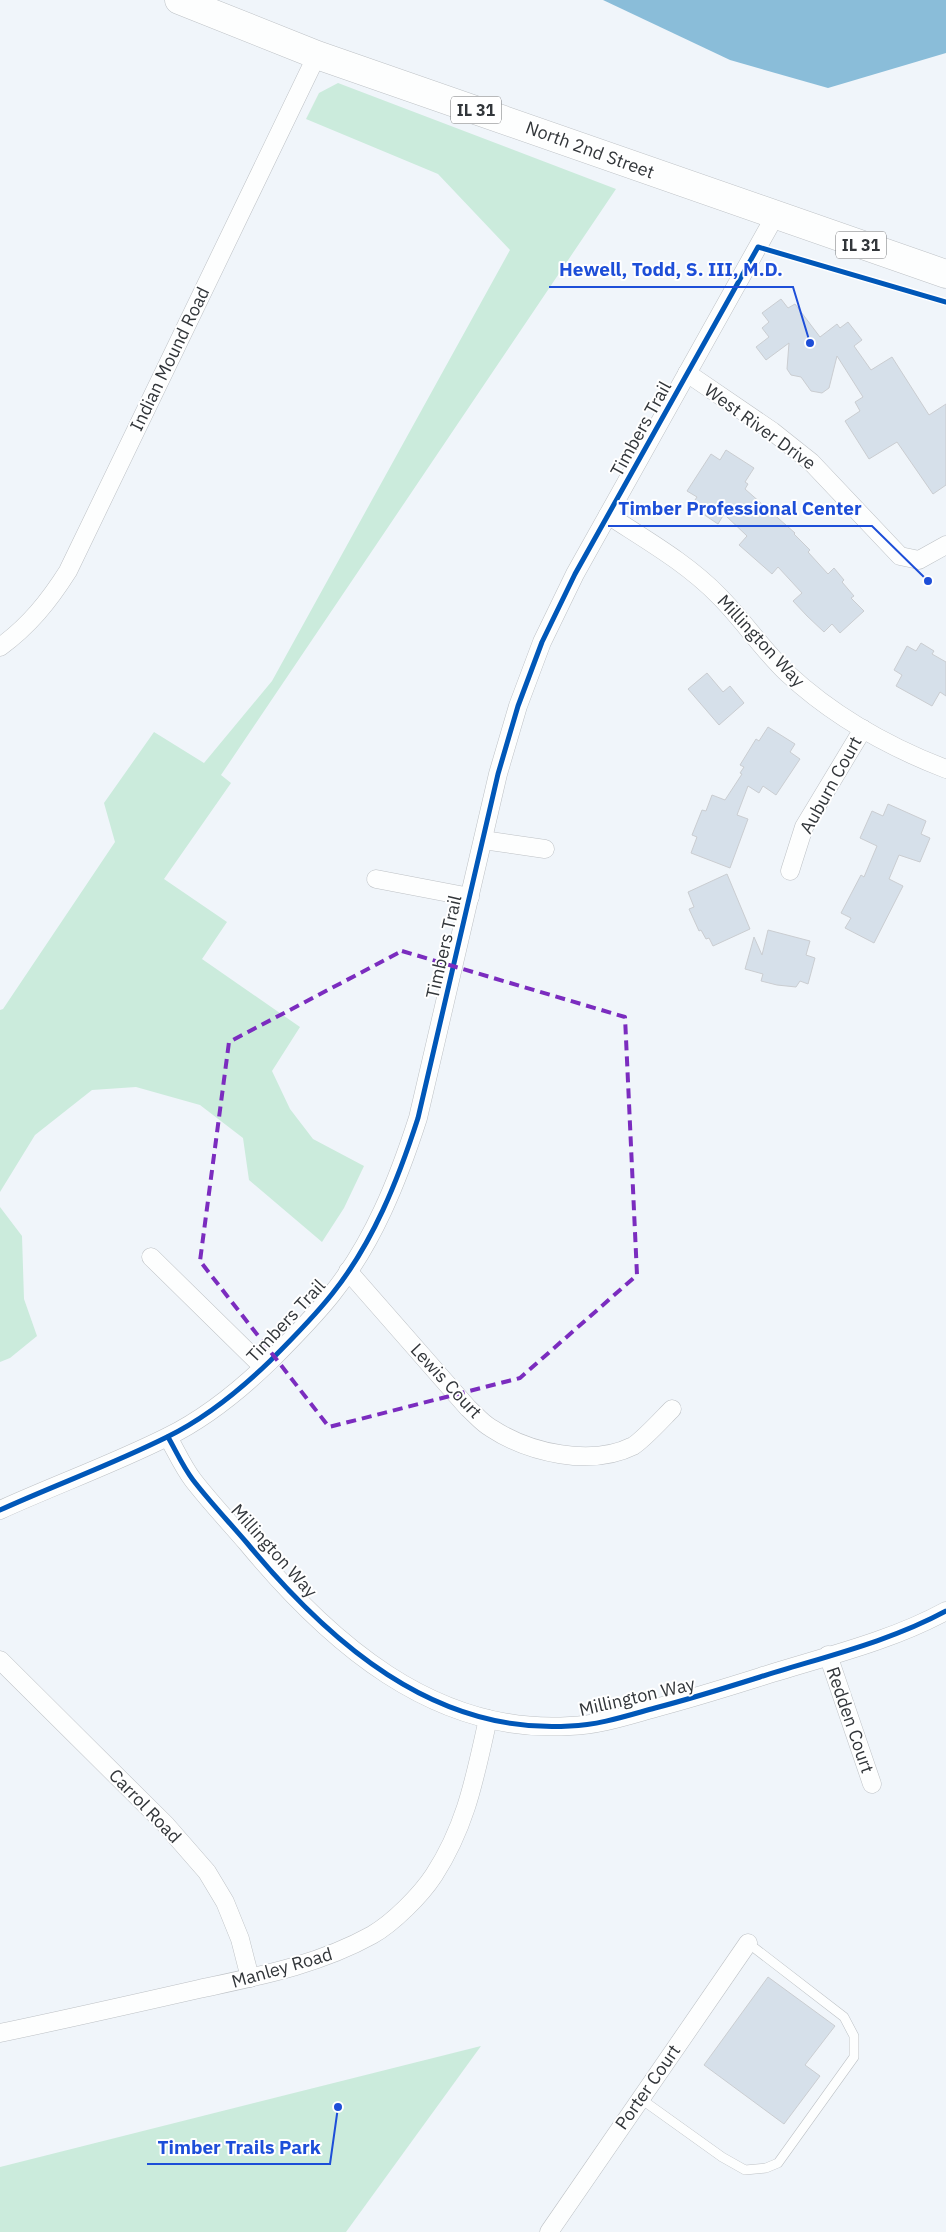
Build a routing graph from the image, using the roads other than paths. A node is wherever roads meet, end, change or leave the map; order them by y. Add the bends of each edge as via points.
1 (179, 0) edge
2 (317, 55) junction
3 (775, 216) junction
4 (946, 274) edge
5 (687, 373) junction
6 (608, 515) junction
7 (946, 545) edge
8 (0, 647) edge
9 (863, 728) junction
10 (946, 769) edge
11 (483, 840) junction
12 (545, 849) dead end
13 (790, 871) dead end
14 (376, 879) dead end
15 (470, 898) junction
16 (151, 1257) dead end
17 (348, 1271) junction
18 (263, 1367) junction
19 (672, 1409) dead end
20 (168, 1437) junction
21 (0, 1510) edge
22 (946, 1611) edge
23 (828, 1655) junction
24 (0, 1660) edge
25 (488, 1719) junction
26 (872, 1784) dead end
27 (748, 1942) joint
28 (250, 1978) junction
29 (0, 2033) edge
30 (641, 2099) junction
31 (549, 2232) edge

1 - 2 main road, North 2nd Street / IL 31
2 - 3 main road, North 2nd Street / IL 31
2 - 8 street, Indian Mound Road via 68,570 52,598
3 - 4 main road, North 2nd Street / IL 31
3 - 5 street, Timbers Trail
5 - 6 street, Timbers Trail
5 - 7 street, West River Drive via 811,462 900,556 919,560
6 - 9 street, Millington Way via 696,576 719,596 787,673
6 - 11 street, Timbers Trail via 542,642 518,706
9 - 10 street, Millington Way via 914,756
9 - 13 street, Auburn Court via 804,827
11 - 12 street
11 - 15 street, Timbers Trail
14 - 15 street
15 - 17 street, Timbers Trail via 408,1151 388,1200
16 - 18 street
17 - 18 street, Timbers Trail via 303,1328
17 - 19 street, Lewis Court via 468,1408 490,1428 526,1445 559,1454 597,1456 634,1445
18 - 20 street, Timbers Trail via 235,1394
20 - 21 street, Timbers Trail
20 - 25 street, Millington Way via 192,1479 283,1586 320,1621 352,1649 406,1687 451,1708
22 - 23 street, Millington Way via 910,1630
23 - 25 street, Millington Way via 708,1694 602,1723 568,1726
23 - 26 street, Redden Court
24 - 28 street, Carrol Road via 166,1825 207,1872 225,1902 240,1939
25 - 28 street, Manley Road via 466,1813 433,1877 407,1907 374,1934 338,1952
27 - 30 street, Porter Court
27 - 30 lane via 844,2017 854,2036 854,2057 778,2163 766,2168 745,2170
28 - 29 street, Manley Road
30 - 31 street, Porter Court

